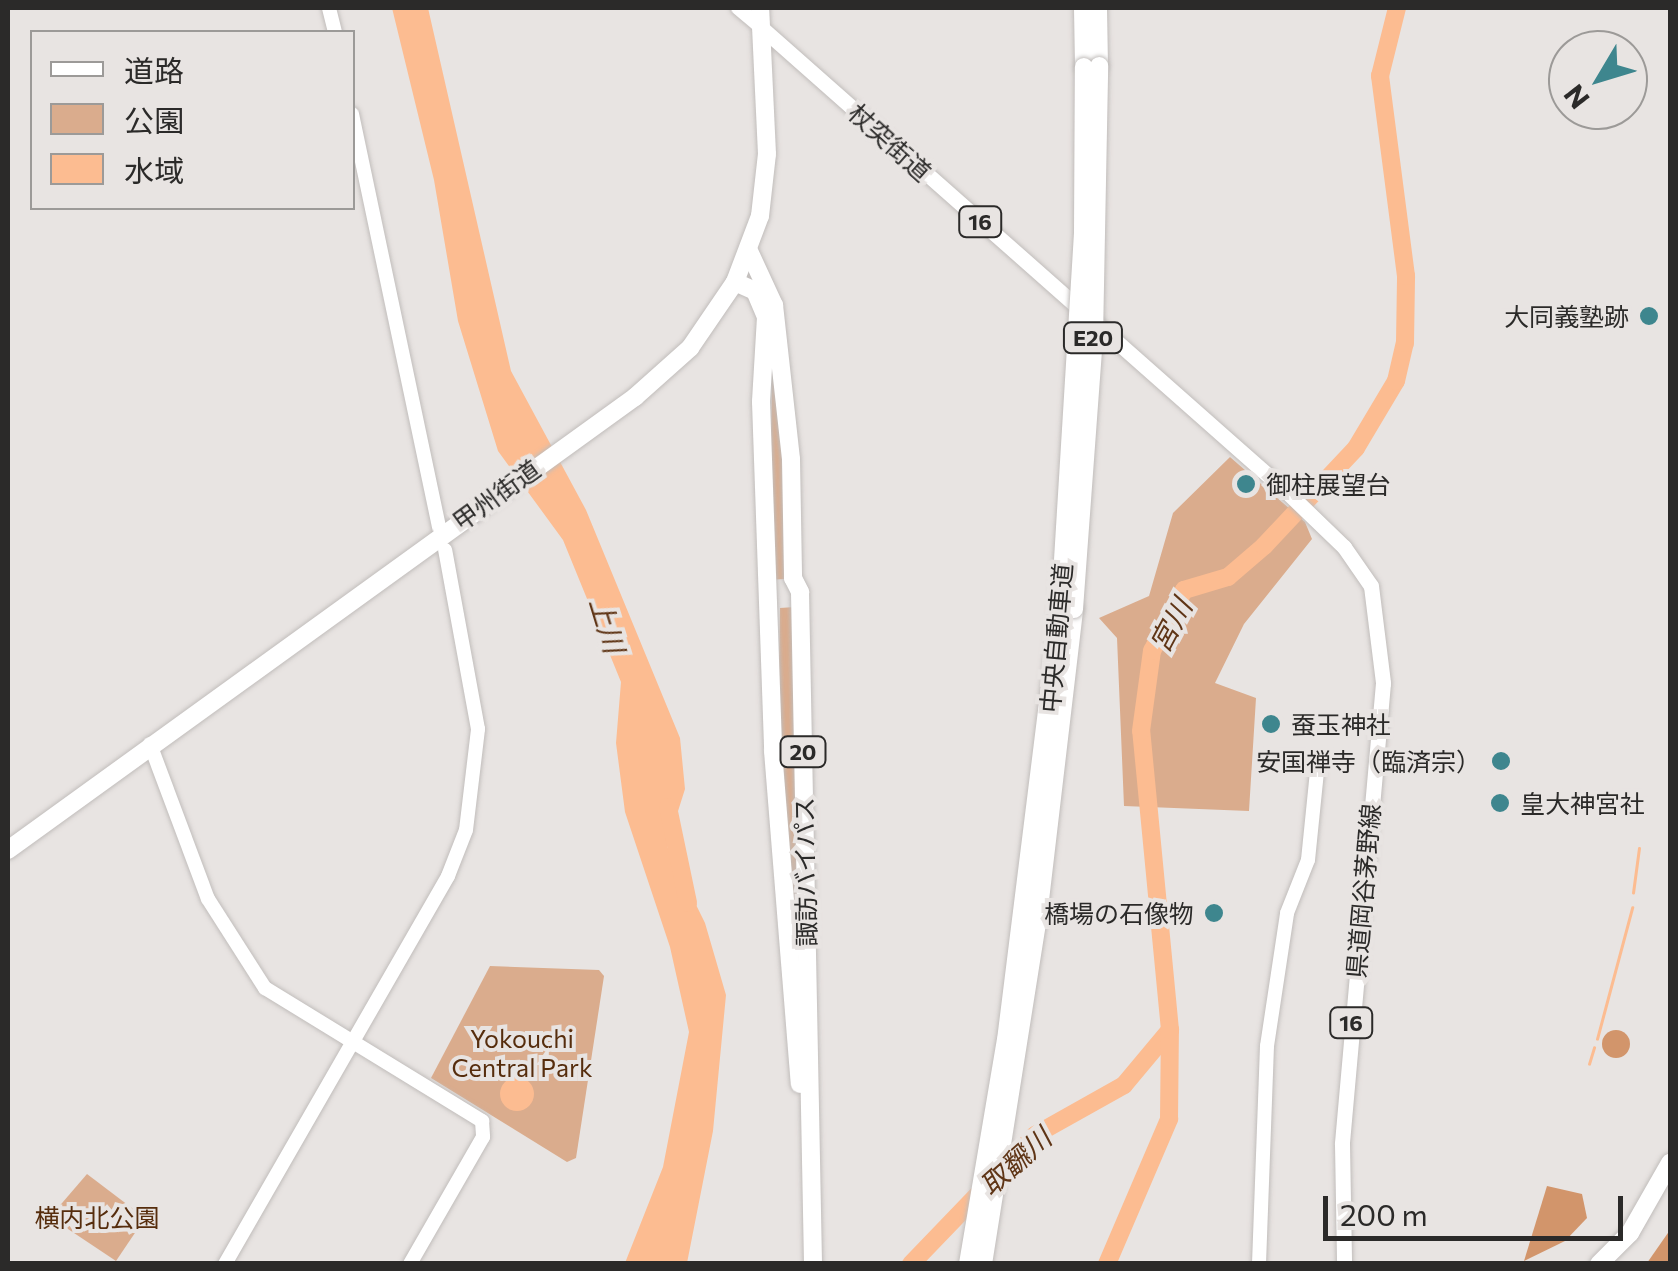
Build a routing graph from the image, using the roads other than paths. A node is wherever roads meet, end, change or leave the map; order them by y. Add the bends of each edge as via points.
1 (738, 8) edge
2 (760, 8) edge
3 (1083, 8) edge
4 (1098, 8) edge
5 (763, 29) junction
6 (1091, 66) junction
7 (355, 128) edge
8 (749, 250) junction
9 (735, 282) junction
10 (1197, 415) joint
11 (439, 526) dead end
12 (444, 550) dead end
13 (150, 744) junction
14 (1317, 770) dead end
15 (8, 850) edge
16 (1013, 1042) junction
17 (352, 1044) junction
18 (1670, 1163) edge
19 (225, 1264) edge
20 (410, 1264) edge
21 (810, 1264) edge
22 (968, 1264) edge
23 (983, 1264) edge
24 (1260, 1264) edge
25 (1344, 1264) edge
26 (1599, 1264) edge

1 - 5 street
2 - 5 highway, 甲州街道
3 - 6 highway, 中央自動車道 / E20
4 - 6 highway, 中央自動車道 / E20
5 - 8 highway, 甲州街道 via 767,154
5 - 10 main road, 杖突街道 / 16
6 - 16 highway, 中央自動車道 / E20, bridge via 1067,609
7 - 11 street
8 - 9 highway, 甲州街道
8 - 21 highway, 諏訪バイパス / 20 via 774,305 791,460 793,578 800,592
9 - 13 highway, 甲州街道 via 677,362
9 - 21 highway, 諏訪バイパス / 20 via 756,291 766,317 761,402 773,751 808,1146
10 - 25 main road, 県道岡谷茅野線 / 16 via 1344,548 1377,603 1383,683 1342,1144
12 - 17 street via 478,729 473,795 448,876
13 - 15 highway, 甲州街道
13 - 17 street via 208,900 244,964 286,1005
14 - 24 street via 1308,860 1285,924 1267,1046
16 - 22 highway, 中央自動車道 / E20
16 - 23 highway, 中央自動車道 / E20
17 - 19 street
17 - 20 street via 486,1128
18 - 26 highway via 1630,1233

